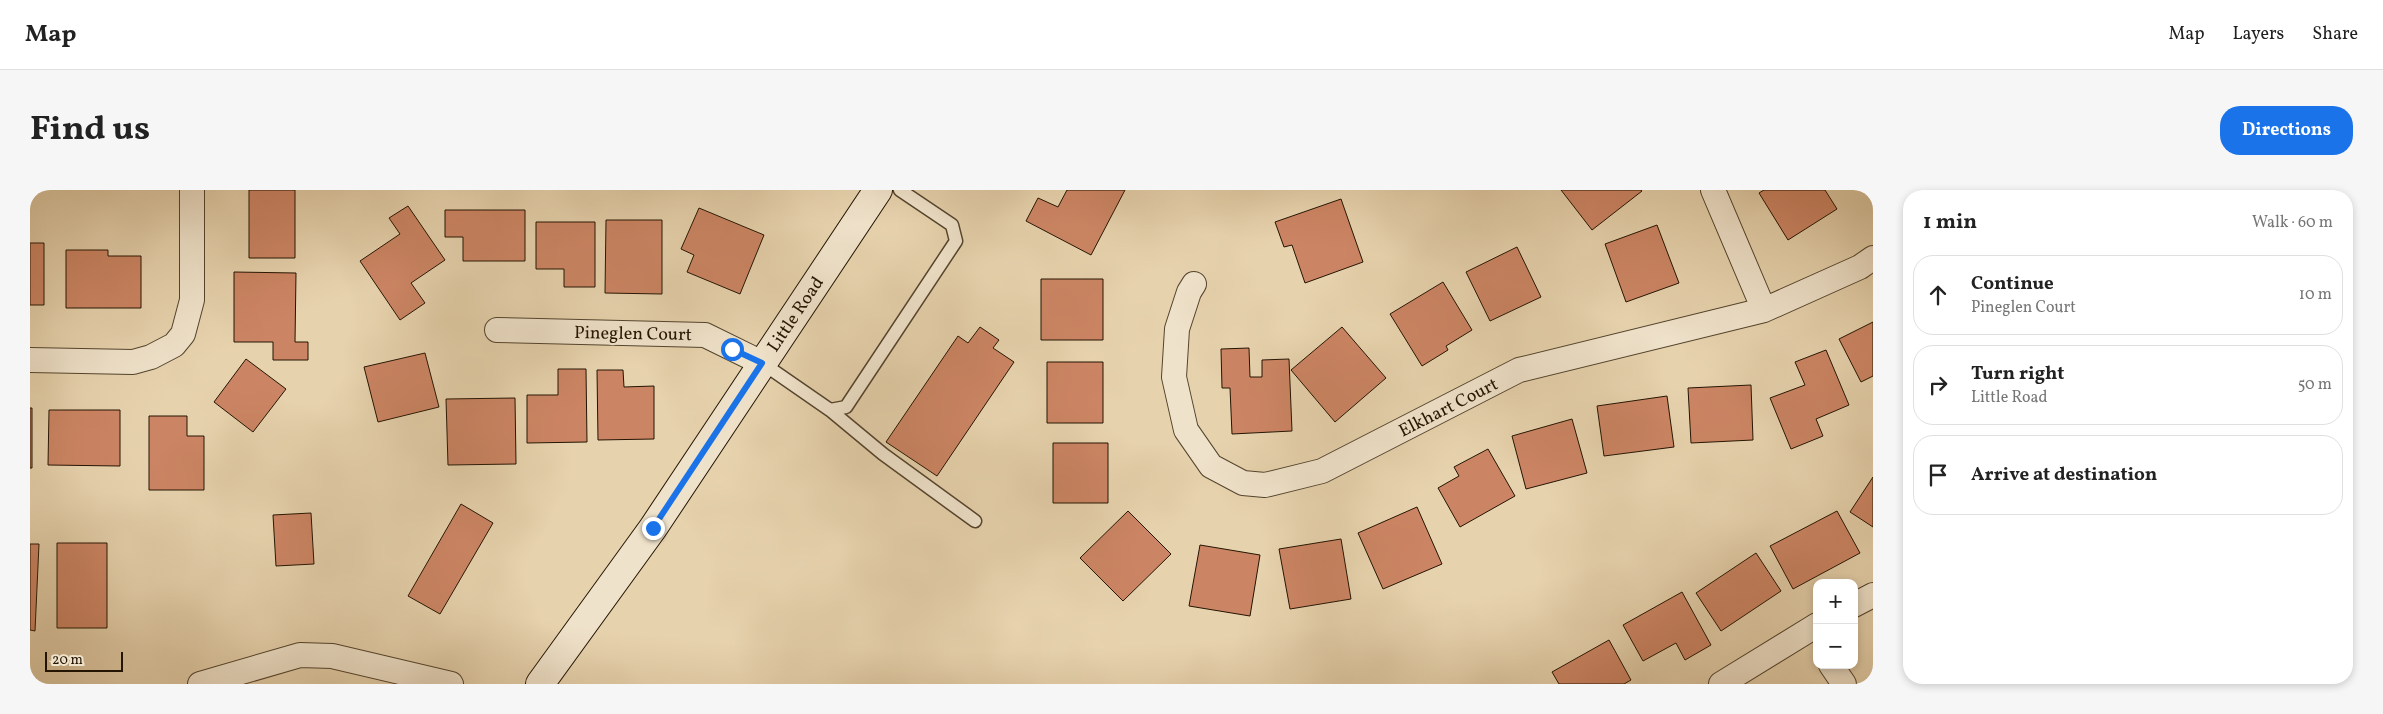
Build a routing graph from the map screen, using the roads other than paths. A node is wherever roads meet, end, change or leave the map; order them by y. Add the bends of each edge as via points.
1 (192, 190) edge
2 (878, 190) edge
3 (900, 190) edge
4 (1713, 190) edge
5 (1873, 258) edge
6 (1194, 284) dead end
7 (1764, 310) junction
8 (497, 330) dead end
9 (30, 360) edge
10 (762, 363) junction
11 (830, 410) junction
12 (975, 521) dead end
13 (1873, 594) edge
14 (1858, 603) edge
15 (1813, 634) edge
16 (1834, 669) edge
17 (200, 684) edge
18 (451, 684) edge
19 (540, 684) edge
20 (1721, 684) edge
21 (1844, 684) edge

1 - 9 street via 192,300 183,334 174,345 152,357 133,362
2 - 10 street, Little Road
3 - 11 lane via 952,225 956,241 846,406
4 - 7 street
5 - 7 street, Elkhart Court via 1860,267
6 - 7 street, Elkhart Court via 1176,329 1174,377 1186,430 1211,466 1243,483 1264,485 1322,471 1519,370
8 - 10 street, Pineglen Court via 705,335
10 - 11 lane
10 - 19 street, Little Road via 653,528
11 - 12 lane via 883,454
13 - 14 street
15 - 20 street
16 - 21 street
17 - 18 street via 300,655 332,656

